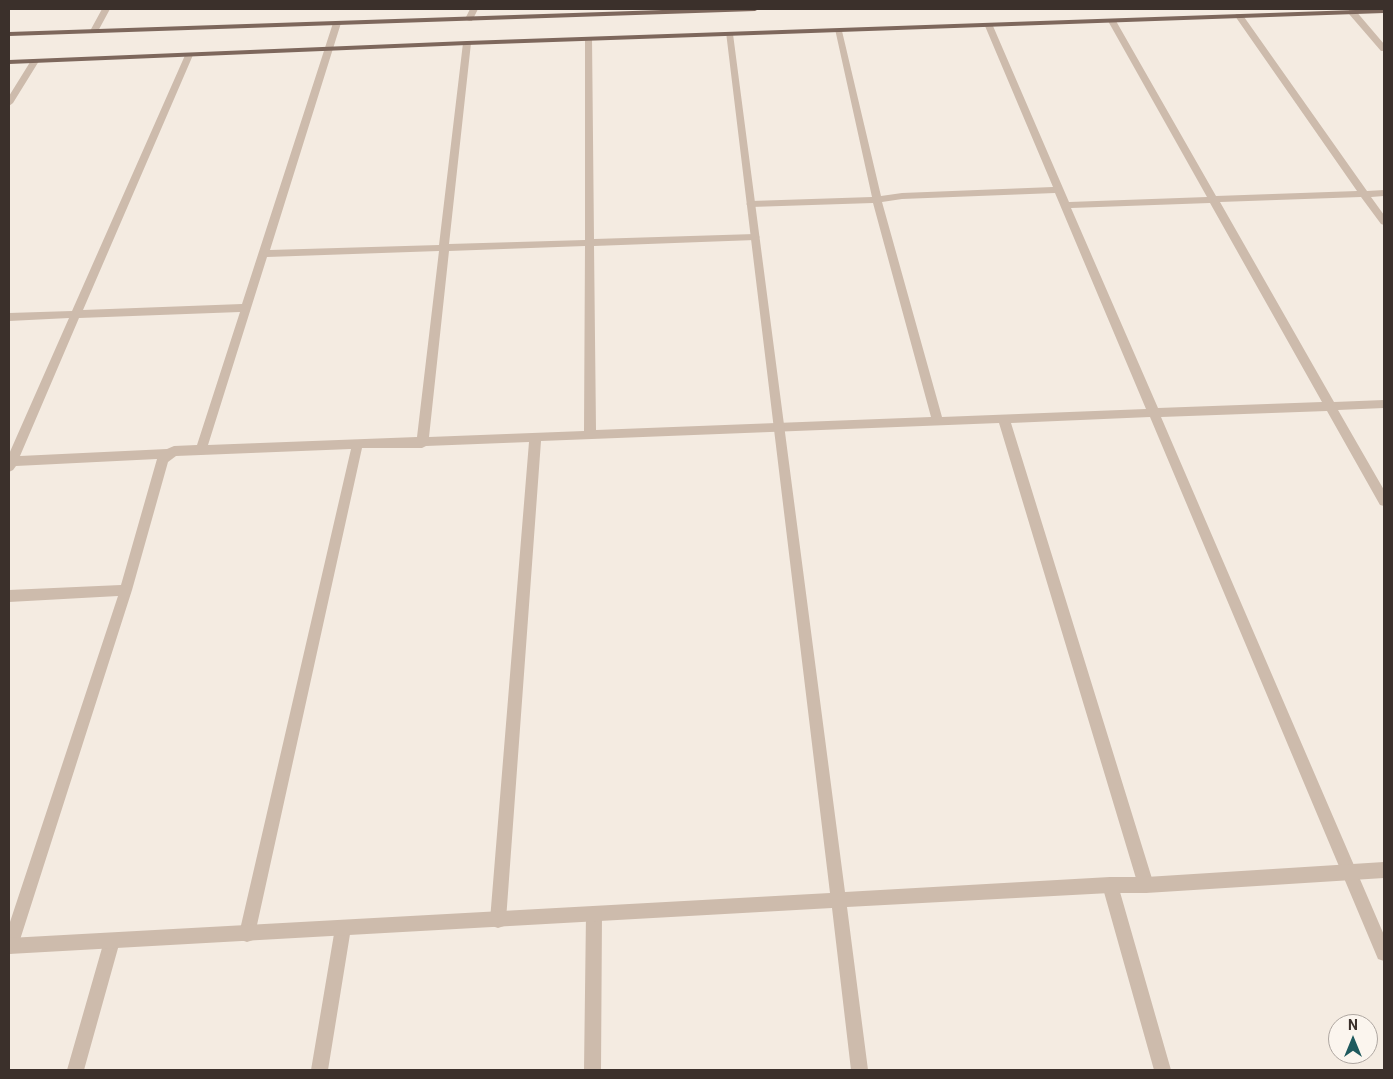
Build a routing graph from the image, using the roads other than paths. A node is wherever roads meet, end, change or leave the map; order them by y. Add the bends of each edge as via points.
1 (106, 9) edge
2 (474, 9) edge
3 (755, 9) edge
4 (1384, 11) edge
5 (1352, 12) junction
6 (1239, 16) junction
7 (468, 19) junction
8 (1112, 21) junction
9 (337, 23) junction
10 (989, 26) junction
11 (94, 31) junction
12 (838, 31) junction
13 (9, 34) edge
14 (729, 34) junction
15 (589, 39) junction
16 (467, 43) junction
17 (330, 48) junction
18 (1384, 49) edge
19 (189, 55) junction
20 (35, 61) junction
21 (9, 62) edge
22 (9, 103) edge
23 (1059, 190) junction
24 (1384, 193) edge
25 (1365, 194) junction
26 (1214, 199) junction
27 (877, 200) junction
28 (751, 204) junction
29 (1065, 205) junction
30 (1384, 222) edge
31 (755, 237) junction
32 (588, 242) junction
33 (443, 247) junction
34 (264, 254) junction
35 (246, 308) junction
36 (75, 315) junction
37 (9, 317) edge
38 (1384, 404) edge
39 (1330, 406) junction
40 (1154, 413) junction
41 (1004, 420) junction
42 (938, 422) junction
43 (779, 428) junction
44 (590, 436) junction
45 (535, 438) junction
46 (422, 443) junction
47 (357, 446) junction
48 (201, 450) junction
49 (167, 454) junction
50 (10, 464) edge
51 (1384, 501) edge
52 (126, 590) junction
53 (9, 596) edge
54 (1384, 870) edge
55 (1350, 872) junction
56 (1110, 885) junction
57 (1146, 885) junction
58 (838, 900) junction
59 (594, 914) junction
60 (498, 920) junction
61 (344, 928) junction
62 (247, 934) junction
63 (112, 942) junction
64 (9, 946) edge
65 (1384, 953) edge
66 (75, 1070) edge
67 (319, 1070) edge
68 (592, 1070) edge
69 (860, 1070) edge
70 (1163, 1070) edge

1 - 11 street
2 - 7 street
3 - 7 main road
4 - 5 main road
5 - 6 main road
5 - 18 street
6 - 8 main road
6 - 25 street
7 - 9 main road
8 - 10 main road
8 - 26 street
9 - 11 main road
9 - 17 street
10 - 12 main road
10 - 23 street
11 - 13 main road
12 - 14 main road
12 - 27 street
14 - 15 main road
14 - 28 street
15 - 16 main road
15 - 32 street
16 - 17 main road
16 - 33 street
17 - 19 main road
17 - 34 street
19 - 20 main road
19 - 36 street
20 - 21 main road
20 - 22 street
23 - 27 street via 902,196
23 - 29 street
24 - 25 street
25 - 26 street
25 - 30 street
26 - 29 street
26 - 39 street
27 - 28 street
27 - 42 street
28 - 31 street
29 - 40 street
31 - 32 street
31 - 43 street
32 - 33 street
32 - 44 street
33 - 34 street
33 - 46 street
34 - 35 street
35 - 36 street
35 - 48 street
36 - 37 street
36 - 50 street
38 - 39 street
39 - 40 street
39 - 51 street
40 - 41 street
40 - 55 street
41 - 42 street
41 - 57 street
42 - 43 street
43 - 44 street
43 - 58 street
44 - 45 street
45 - 46 street
45 - 60 street
46 - 47 street
47 - 48 street
47 - 62 street
48 - 49 street
49 - 50 street
49 - 52 street
52 - 53 street
52 - 64 street
54 - 55 street
55 - 57 street
55 - 65 street
56 - 57 street
56 - 58 street
56 - 70 street
58 - 59 street
58 - 69 street
59 - 60 street
59 - 68 street
60 - 61 street
61 - 62 street
61 - 67 street
62 - 63 street
63 - 64 street
63 - 66 street

